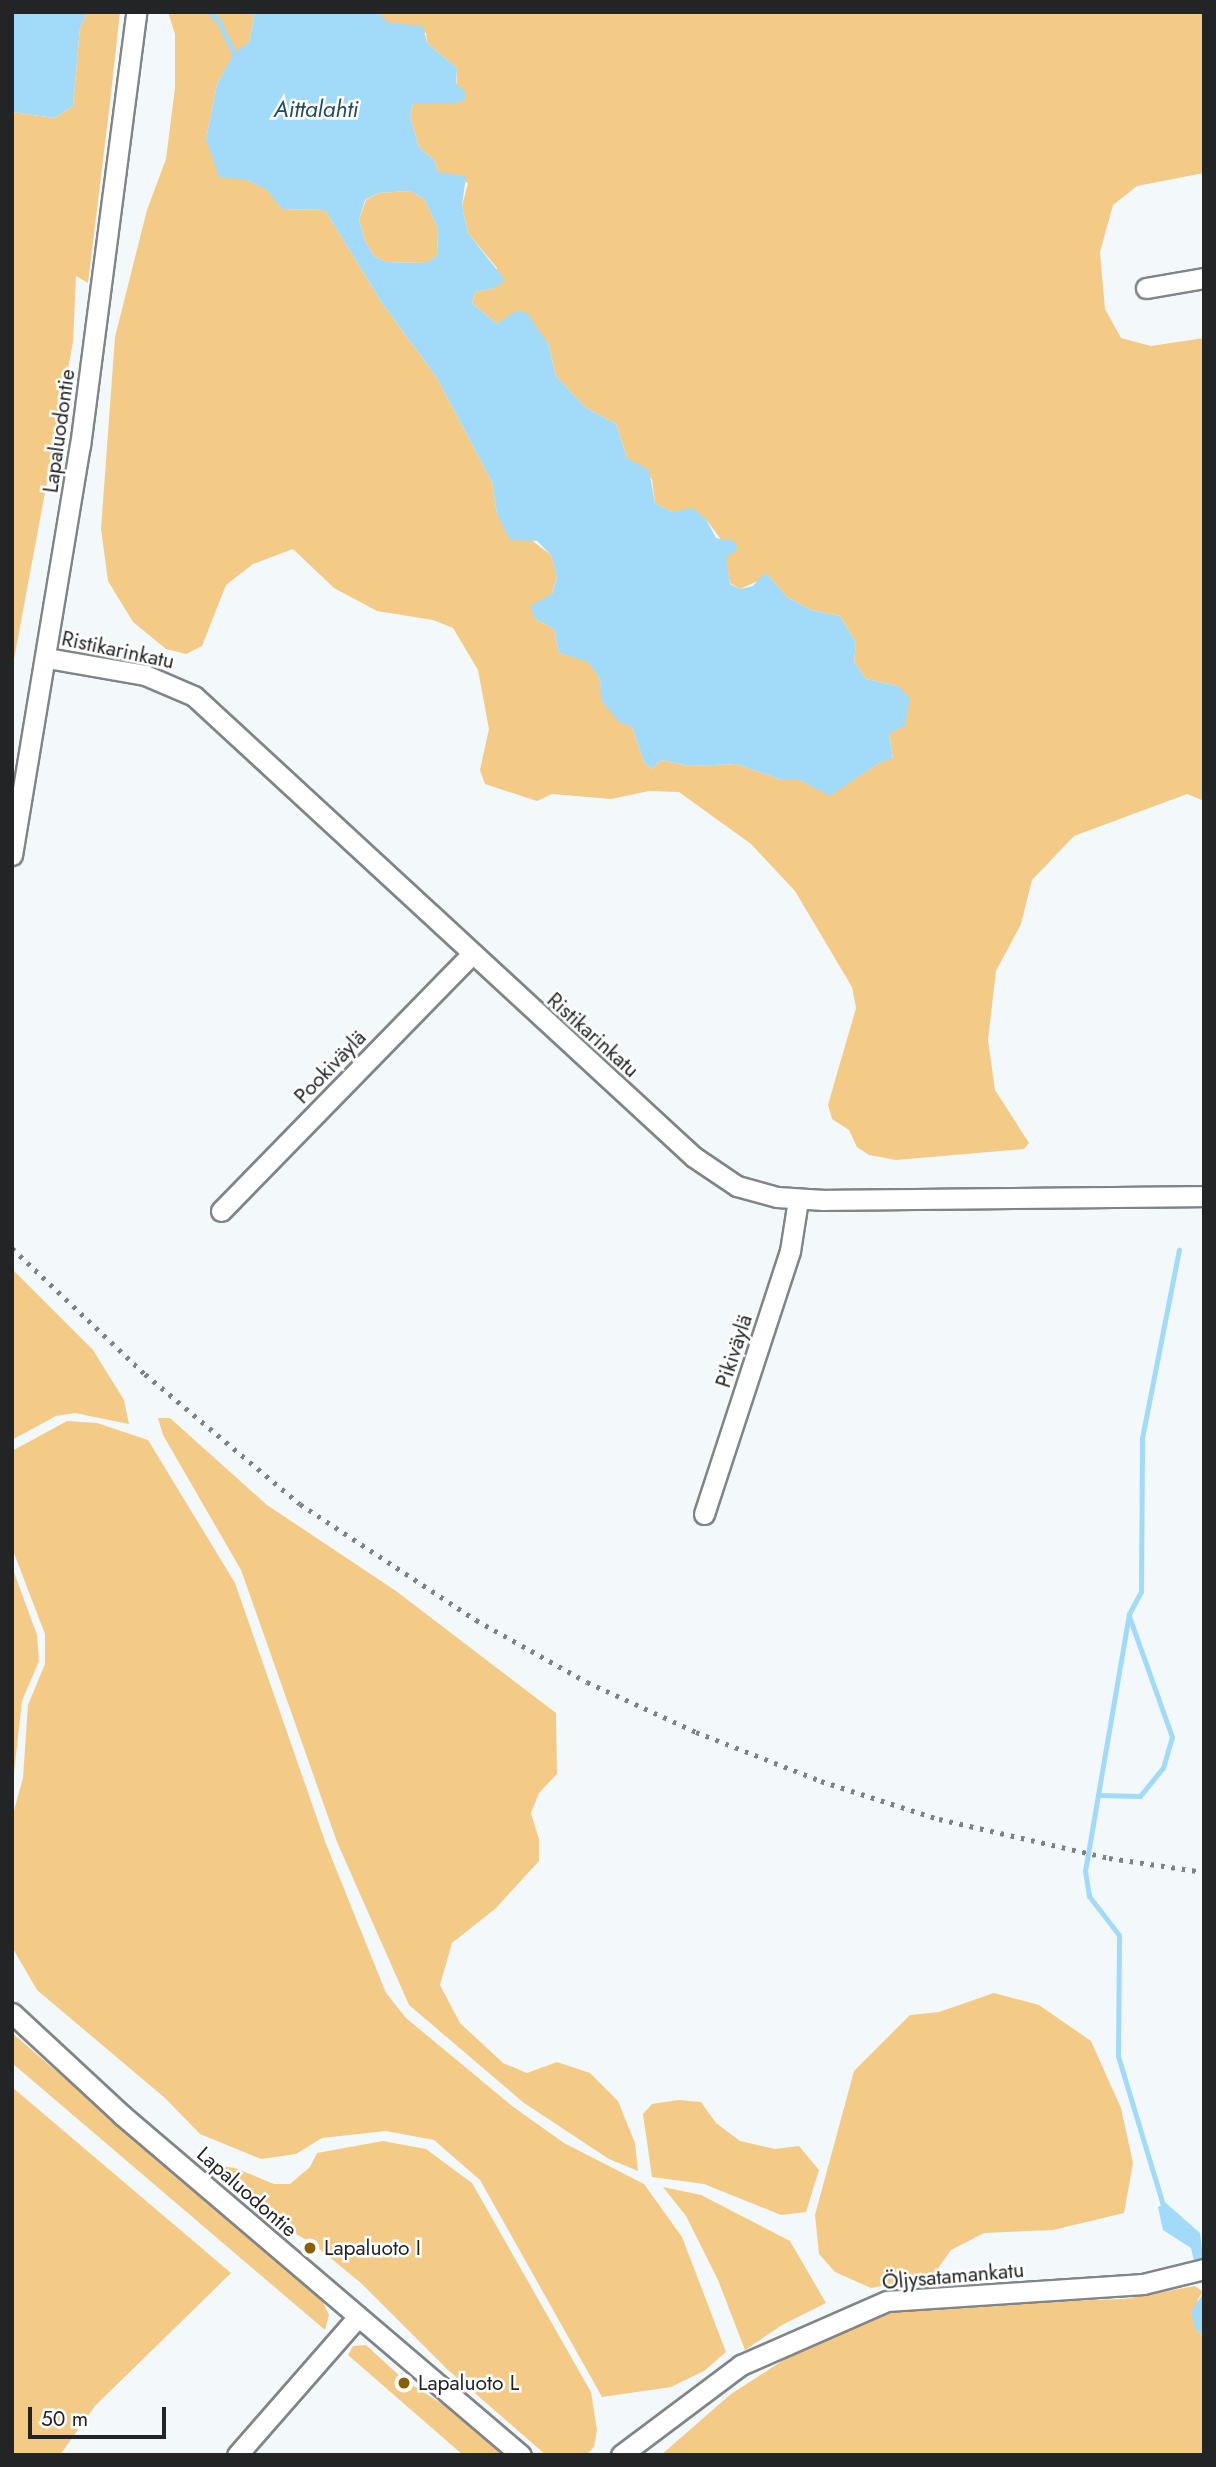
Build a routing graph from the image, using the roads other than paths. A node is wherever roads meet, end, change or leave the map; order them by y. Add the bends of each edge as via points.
1 (135, 12) edge
2 (1204, 278) edge
3 (1146, 288) dead end
4 (47, 658) junction
5 (12, 855) edge
6 (471, 955) junction
7 (1204, 1196) edge
8 (798, 1200) junction
9 (221, 1211) dead end
10 (704, 1514) dead end
11 (12, 2013) edge
12 (1204, 2269) edge
13 (358, 2317) junction
14 (237, 2455) edge
15 (521, 2455) edge
16 (621, 2455) edge

1 - 4 street, Lapaluodontie via 80,446
2 - 3 street
4 - 5 street, Lapaluodontie
4 - 6 street, Ristikarinkatu via 145,675 194,696
6 - 8 street, Ristikarinkatu via 694,1157 737,1185
6 - 9 street, Pookiväylä
7 - 8 street, Ristikarinkatu
8 - 10 street, Pikiväylä via 790,1251
11 - 13 street, Lapaluodontie via 122,2115
12 - 16 street, Öljysatamankatu via 1143,2284 887,2301 741,2365
13 - 14 street
13 - 15 street, Lapaluodontie

